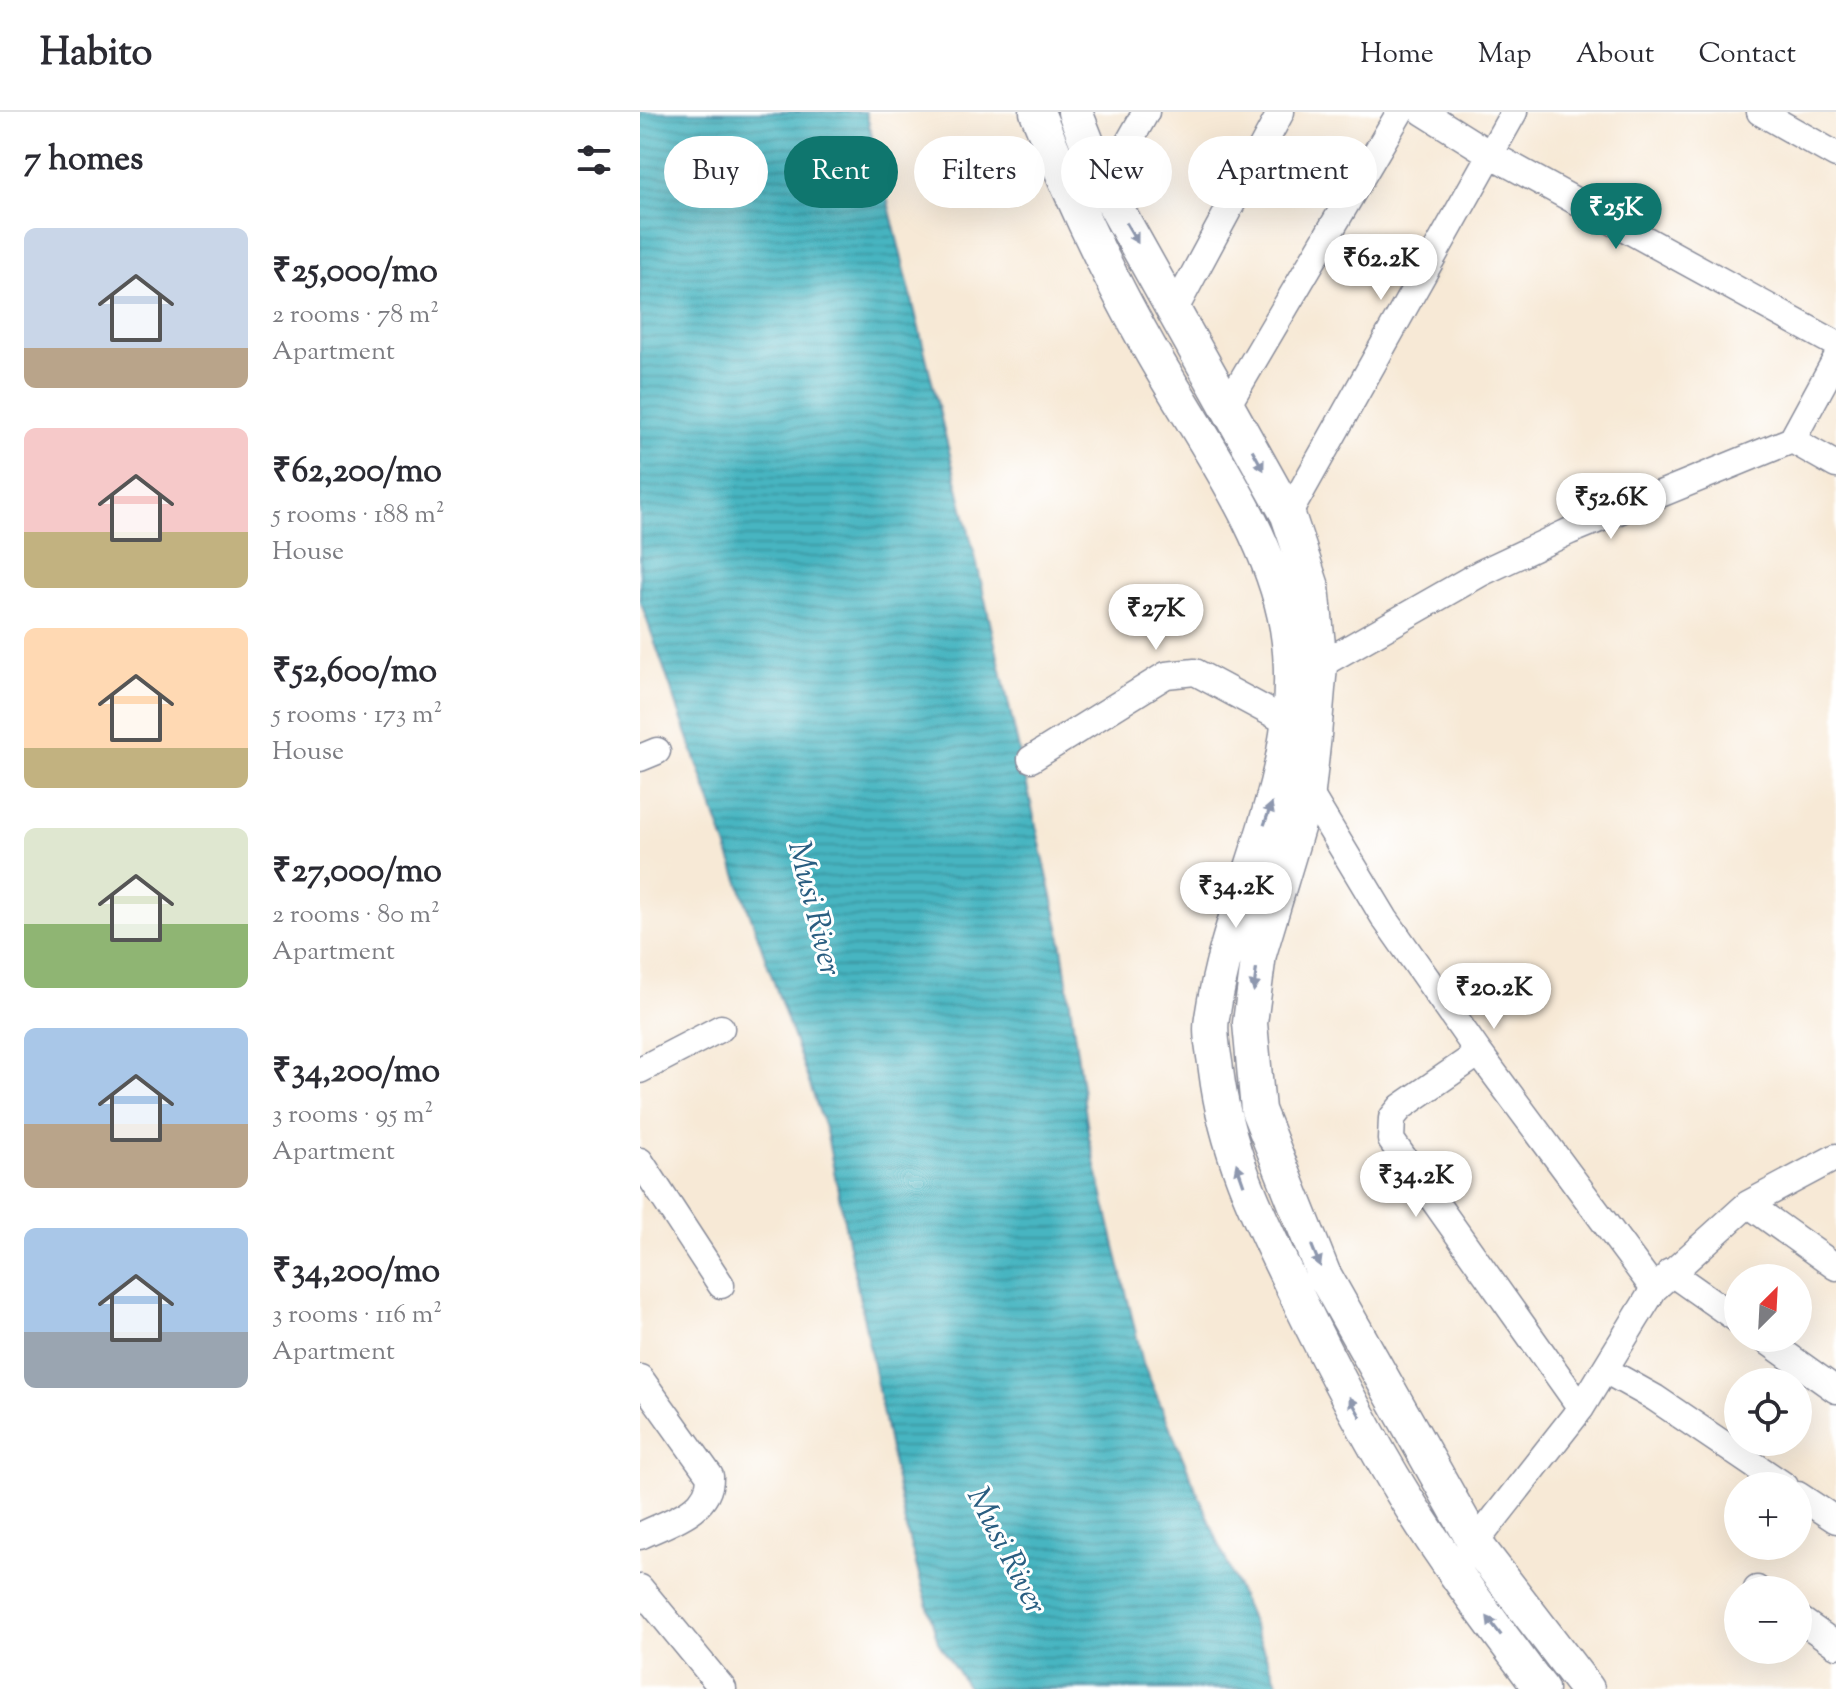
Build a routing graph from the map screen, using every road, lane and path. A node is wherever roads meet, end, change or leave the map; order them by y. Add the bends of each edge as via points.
1 (1037, 112) edge
2 (1075, 112) edge
3 (1146, 112) edge
4 (1281, 112) edge
5 (1400, 112) edge
6 (1423, 112) edge
7 (1514, 112) edge
8 (1760, 112) edge
9 (1084, 136) edge
10 (1132, 136) edge
11 (1490, 154) junction
12 (1836, 155) edge
13 (1117, 208) edge
14 (1175, 309) junction
15 (1836, 344) edge
16 (1836, 359) edge
17 (1227, 406) junction
18 (1792, 440) junction
19 (1836, 465) edge
20 (1288, 515) junction
21 (1320, 665) junction
22 (1302, 730) junction
23 (1031, 759) dead end
24 (1308, 791) junction
25 (721, 1028) dead end
26 (1479, 1053) junction
27 (640, 1070) edge
28 (1836, 1157) edge
29 (640, 1161) edge
30 (1748, 1204) junction
31 (1836, 1267) edge
32 (1662, 1281) junction
33 (721, 1285) dead end
34 (1724, 1313) edge
35 (1783, 1352) edge
36 (1605, 1370) junction
37 (640, 1378) edge
38 (1836, 1390) edge
39 (1581, 1408) junction
40 (1764, 1472) edge
41 (1812, 1504) edge
42 (1836, 1520) edge
43 (640, 1536) edge
44 (1475, 1543) junction
45 (640, 1588) edge
46 (1812, 1628) edge
47 (1836, 1645) edge
48 (723, 1689) edge
49 (1541, 1689) edge
50 (1587, 1689) edge

1 - 22 street via 1077,212 1247,519 1271,574 1287,627
2 - 9 street
3 - 10 street
4 - 14 street
5 - 17 street
6 - 11 street
7 - 11 street
8 - 12 street
11 - 15 street
11 - 20 street
13 -> 14 street
14 - 17 street
16 - 18 street
17 -> 20 street
18 - 19 street
18 - 21 street via 1481,573
20 - 21 street via 1312,587
21 - 22 street
22 - 23 street via 1195,672 1184,671 1166,675
22 - 24 street
49 -> 22 street via 1404,1496 1354,1406 1240,1177 1220,1105 1210,1024 1226,939 1279,781
24 - 26 street via 1385,919
24 -> 44 street via 1259,954 1250,1023 1258,1110 1323,1273
25 - 27 street
26 - 32 street
26 - 39 street via 1401,1107 1392,1118 1391,1140
28 - 30 street
29 - 33 street
30 - 31 street
30 - 32 street
32 - 34 street
32 - 36 street
35 - 38 street
36 - 39 street
36 - 40 street
37 - 43 street via 710,1476 710,1489 694,1509
39 - 44 street
41 - 42 street
44 - 50 street
45 - 48 street
46 - 47 street

